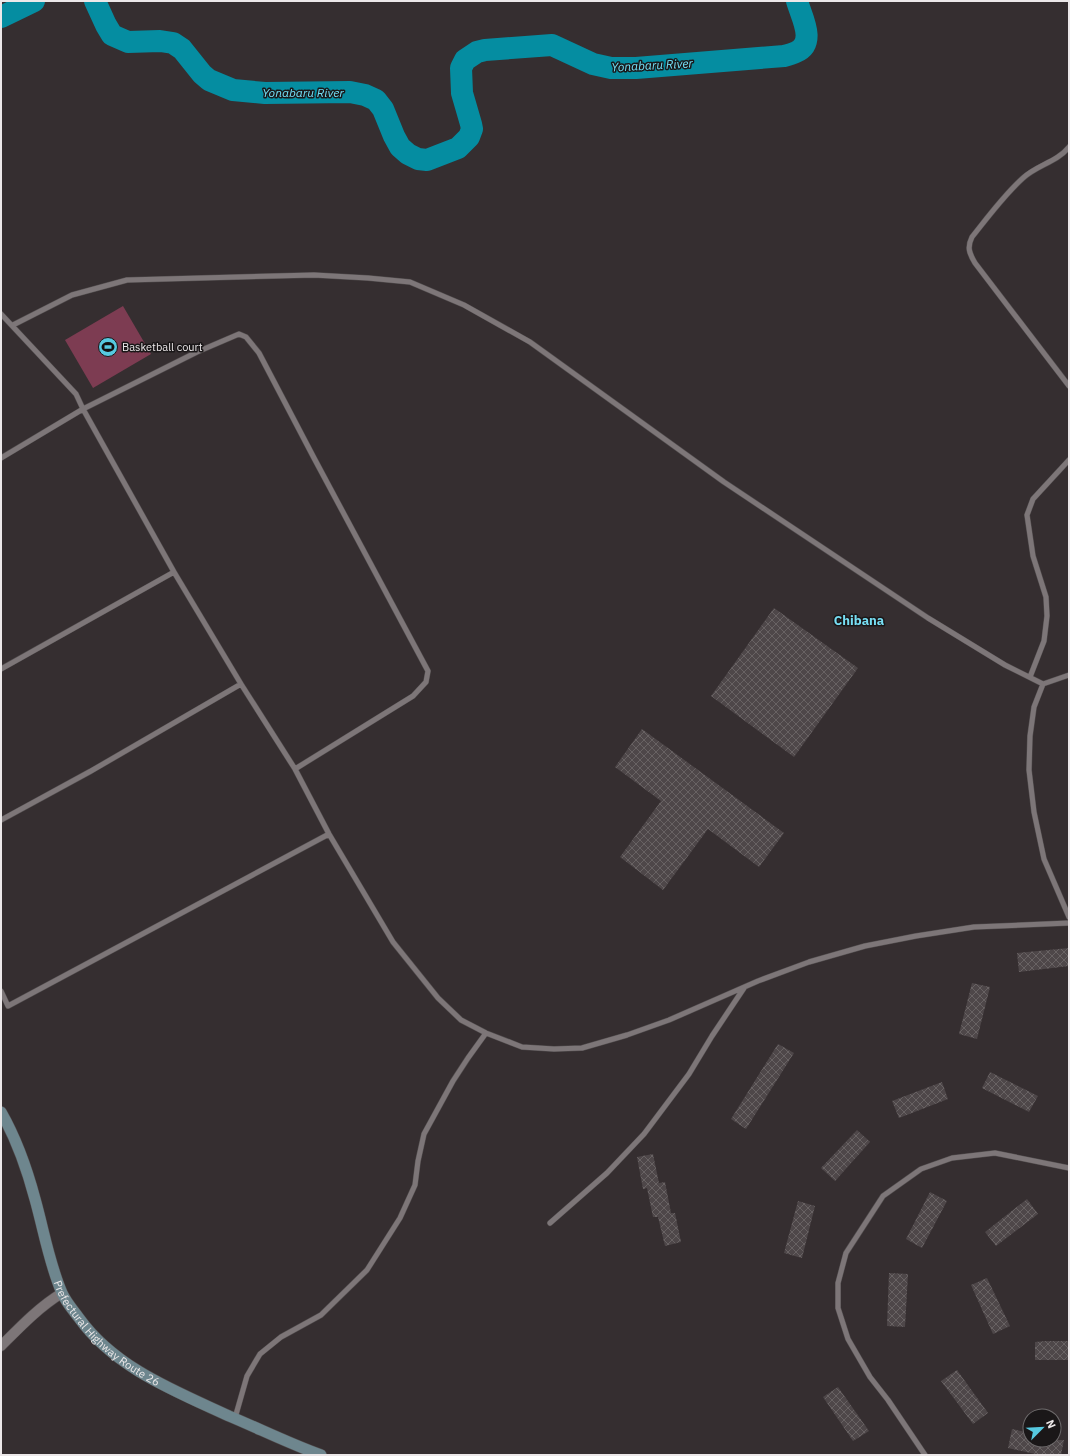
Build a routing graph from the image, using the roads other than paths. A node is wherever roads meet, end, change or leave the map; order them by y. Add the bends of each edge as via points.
1 (1069, 147) edge
2 (1, 314) edge
3 (13, 325) junction
4 (1069, 386) edge
5 (83, 410) junction
6 (1, 458) edge
7 (1069, 460) edge
8 (174, 572) junction
9 (1, 668) edge
10 (1069, 676) edge
11 (1030, 678) junction
12 (241, 684) junction
13 (1043, 684) junction
14 (295, 769) junction
15 (1, 820) edge
16 (329, 834) junction
17 (1069, 916) edge
18 (1069, 923) edge
19 (744, 988) junction
20 (1, 991) edge
21 (486, 1033) junction
22 (1, 1112) edge
23 (1069, 1168) edge
24 (550, 1223) dead end
25 (62, 1293) junction
26 (1, 1346) edge
27 (235, 1418) junction
28 (321, 1455) edge
29 (925, 1455) edge

1 - 4 lane via 1054,160 1023,177 968,245 975,264
2 - 3 lane
3 - 5 lane via 76,394
3 - 11 lane via 72,295 128,280 314,276 410,282 464,305 530,342 730,486 928,618
5 - 6 lane
5 - 8 lane
5 - 14 lane via 196,352 239,334 246,337 259,353 428,671 426,682 414,696
7 - 11 lane via 1033,499 1027,515 1033,556 1046,597 1047,616 1044,641
8 - 9 lane
8 - 12 lane
10 - 13 lane
11 - 13 lane
12 - 14 lane
12 - 15 lane
13 - 17 lane via 1034,707 1029,770 1034,812 1044,859
14 - 16 lane
16 - 20 lane via 8,1006
16 - 21 lane via 393,942 438,998 461,1020
18 - 19 lane via 974,927 865,946 809,962
19 - 21 lane via 669,1020 582,1048 522,1047
19 - 24 lane via 689,1074 644,1134 607,1173
21 - 27 lane via 452,1081 424,1134 415,1185 400,1218 367,1270 321,1315 281,1337 260,1354 248,1376
22 - 25 main road, Prefectural Highway Route 26 via 23,1157
23 - 29 lane via 995,1153 952,1158 920,1169 883,1196 846,1253 838,1283 838,1308 848,1339 870,1377
25 - 26 street via 32,1316
25 - 27 main road, Prefectural Highway Route 26 via 83,1324 116,1356 162,1385
27 - 28 main road, Prefectural Highway Route 26

